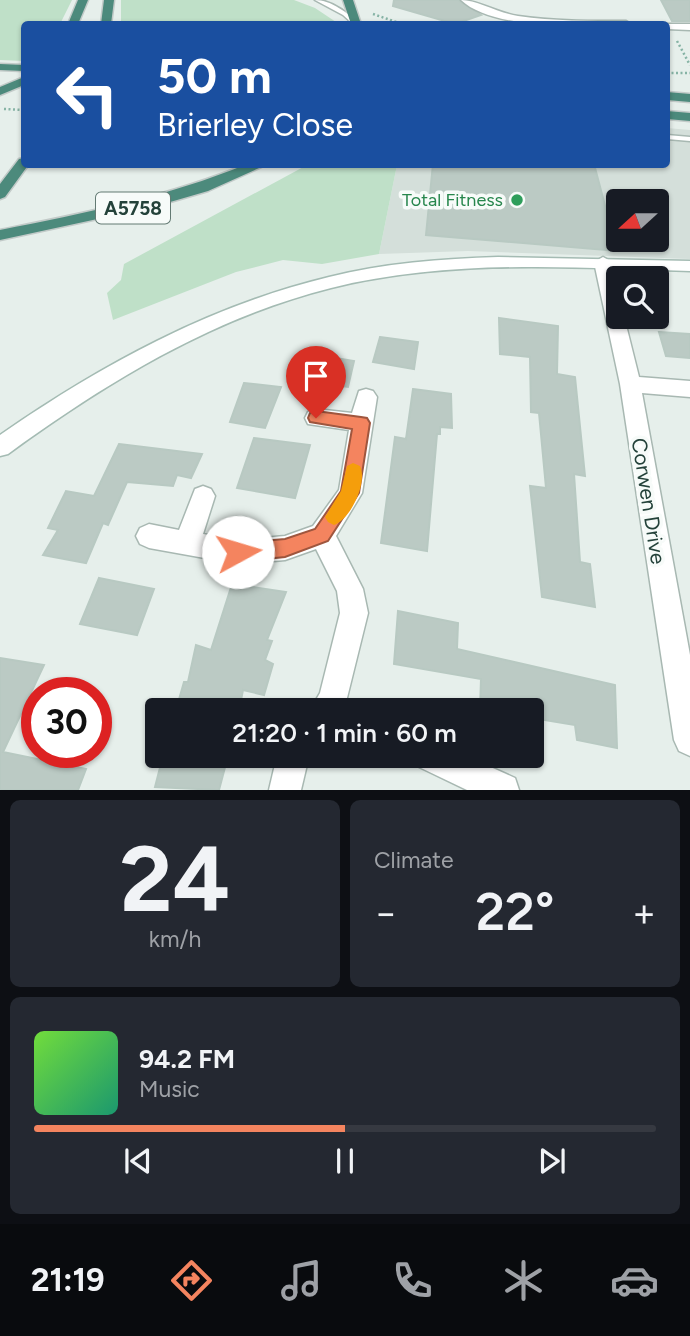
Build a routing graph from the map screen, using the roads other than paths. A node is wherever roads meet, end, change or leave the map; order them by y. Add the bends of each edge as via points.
1 (83, 0) edge
2 (109, 0) edge
3 (318, 0) edge
4 (348, 0) edge
5 (466, 0) edge
6 (74, 21) edge
7 (106, 21) edge
8 (352, 21) edge
9 (355, 21) edge
10 (576, 21) edge
11 (670, 26) edge
12 (690, 27) edge
13 (0, 66) edge
14 (21, 68) edge
15 (0, 82) edge
16 (21, 83) edge
17 (21, 84) edge
18 (0, 91) edge
19 (670, 96) edge
20 (690, 98) edge
21 (670, 115) edge
22 (690, 117) edge
23 (670, 137) edge
24 (690, 139) edge
25 (21, 166) edge
26 (251, 168) edge
27 (0, 194) edge
28 (0, 234) edge
29 (603, 262) junction
30 (690, 266) edge
31 (630, 384) junction
32 (690, 389) edge
33 (366, 397) dead end
34 (316, 418) dead end
35 (361, 423) junction
36 (0, 447) edge
37 (203, 496) dead end
38 (322, 535) junction
39 (149, 536) dead end
40 (188, 542) junction
41 (338, 698) edge
42 (690, 740) edge
43 (290, 768) edge
44 (456, 768) edge
45 (285, 790) edge
46 (503, 790) edge

1 - 6 highway
2 - 7 highway
3 - 8 lane
4 - 9 highway
5 - 10 street via 494,16
11 - 12 street
13 - 14 highway
15 - 16 highway
17 - 18 highway
19 - 20 highway
21 - 22 highway
23 - 24 lane
25 - 27 highway
26 - 28 highway, A5758 via 148,204
29 - 30 street
29 - 31 street, Corwen Drive
29 - 36 street via 429,266 293,292 162,346 104,378
31 - 32 street
31 - 42 street, Corwen Drive
33 - 35 street
34 - 35 street
35 - 38 street via 350,493
37 - 40 street
38 - 40 street via 285,548 238,552
38 - 41 street via 350,589 354,613
39 - 40 street
43 - 45 street
44 - 46 street

